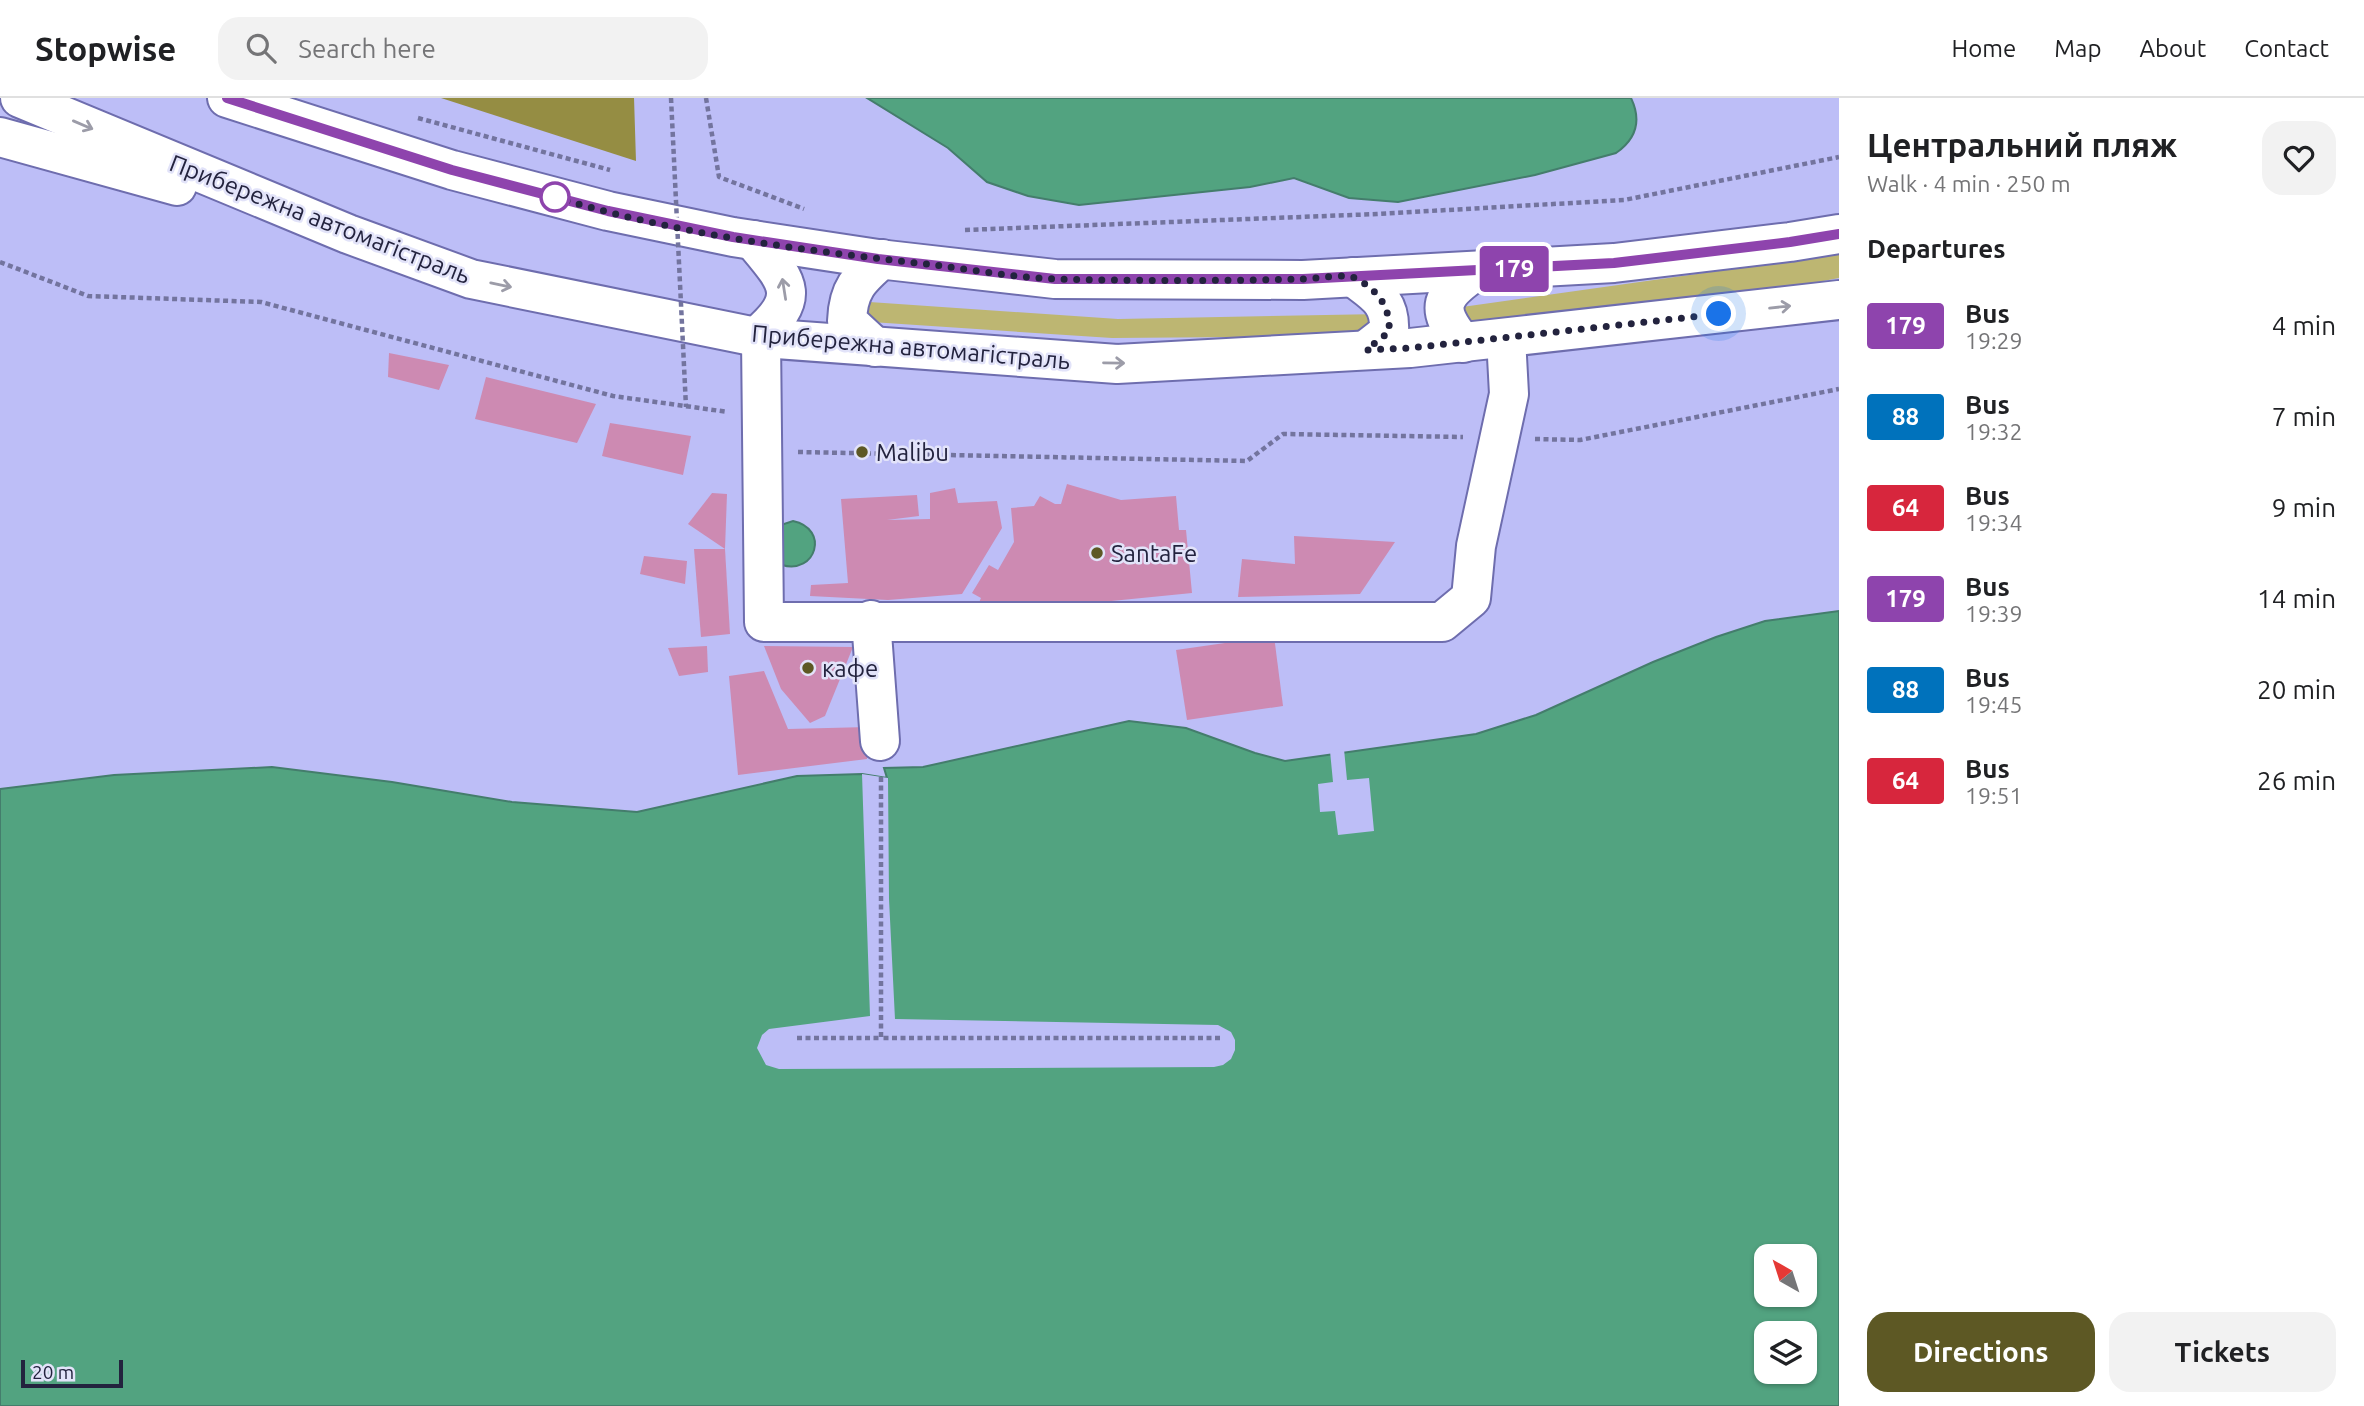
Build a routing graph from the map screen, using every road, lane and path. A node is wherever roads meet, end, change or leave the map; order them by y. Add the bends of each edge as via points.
1 (20, 98) edge
2 (227, 98) edge
3 (671, 98) edge
4 (706, 98) edge
5 (411, 116) dead end
6 (0, 136) edge
7 (1839, 157) edge
8 (610, 170) dead end
9 (812, 212) dead end
10 (954, 228) dead end
11 (348, 234) junction
12 (1839, 234) edge
13 (753, 240) junction
14 (882, 259) junction
15 (0, 262) edge
16 (1476, 271) junction
17 (1353, 277) junction
18 (1839, 300) edge
19 (758, 337) junction
20 (1506, 338) junction
21 (1464, 343) junction
22 (875, 346) junction
23 (1366, 350) junction
24 (1839, 389) edge
25 (1500, 438) junction
26 (762, 451) junction
27 (871, 620) junction
28 (880, 741) joint
29 (797, 1038) dead end
30 (881, 1038) junction
31 (1220, 1038) dead end

1 -> 11 main road, Прибережна автомагістраль
2 - 13 main road via 504,184 608,211
3 - 15 path, bridge via 686,407 613,396 261,302 88,296
4 - 9 path via 719,177
5 - 8 path
6 - 11 main road
7 - 10 path via 1624,200 1377,214
11 -> 19 main road, Прибережна автомагістраль via 471,279
12 - 16 main road via 1614,263
13 - 14 main road
19 -> 13 main road via 785,306 786,290 778,268
14 - 17 main road via 1055,279
14 - 22 main road via 855,285 848,302 847,321
16 - 17 main road
16 - 21 main road via 1447,295 1444,307 1446,321
17 - 23 main road via 1377,295 1390,318 1389,332
20 -> 18 main road, Прибережна автомагістраль
19 - 22 main road, Прибережна автомагістраль
19 - 26 main road
20 - 21 main road, Прибережна автомагістраль
20 - 25 main road via 1509,394
21 - 23 main road, Прибережна автомагістраль
22 -> 23 main road, Прибережна автомагістраль via 1116,364
24 - 25 path via 1580,440
25 - 26 path via 1283,434 1247,461
25 - 27 main road via 1476,546 1471,598 1442,622
26 - 27 main road via 764,622
27 - 28 main road
28 - 30 path
29 - 30 path
30 - 31 path

